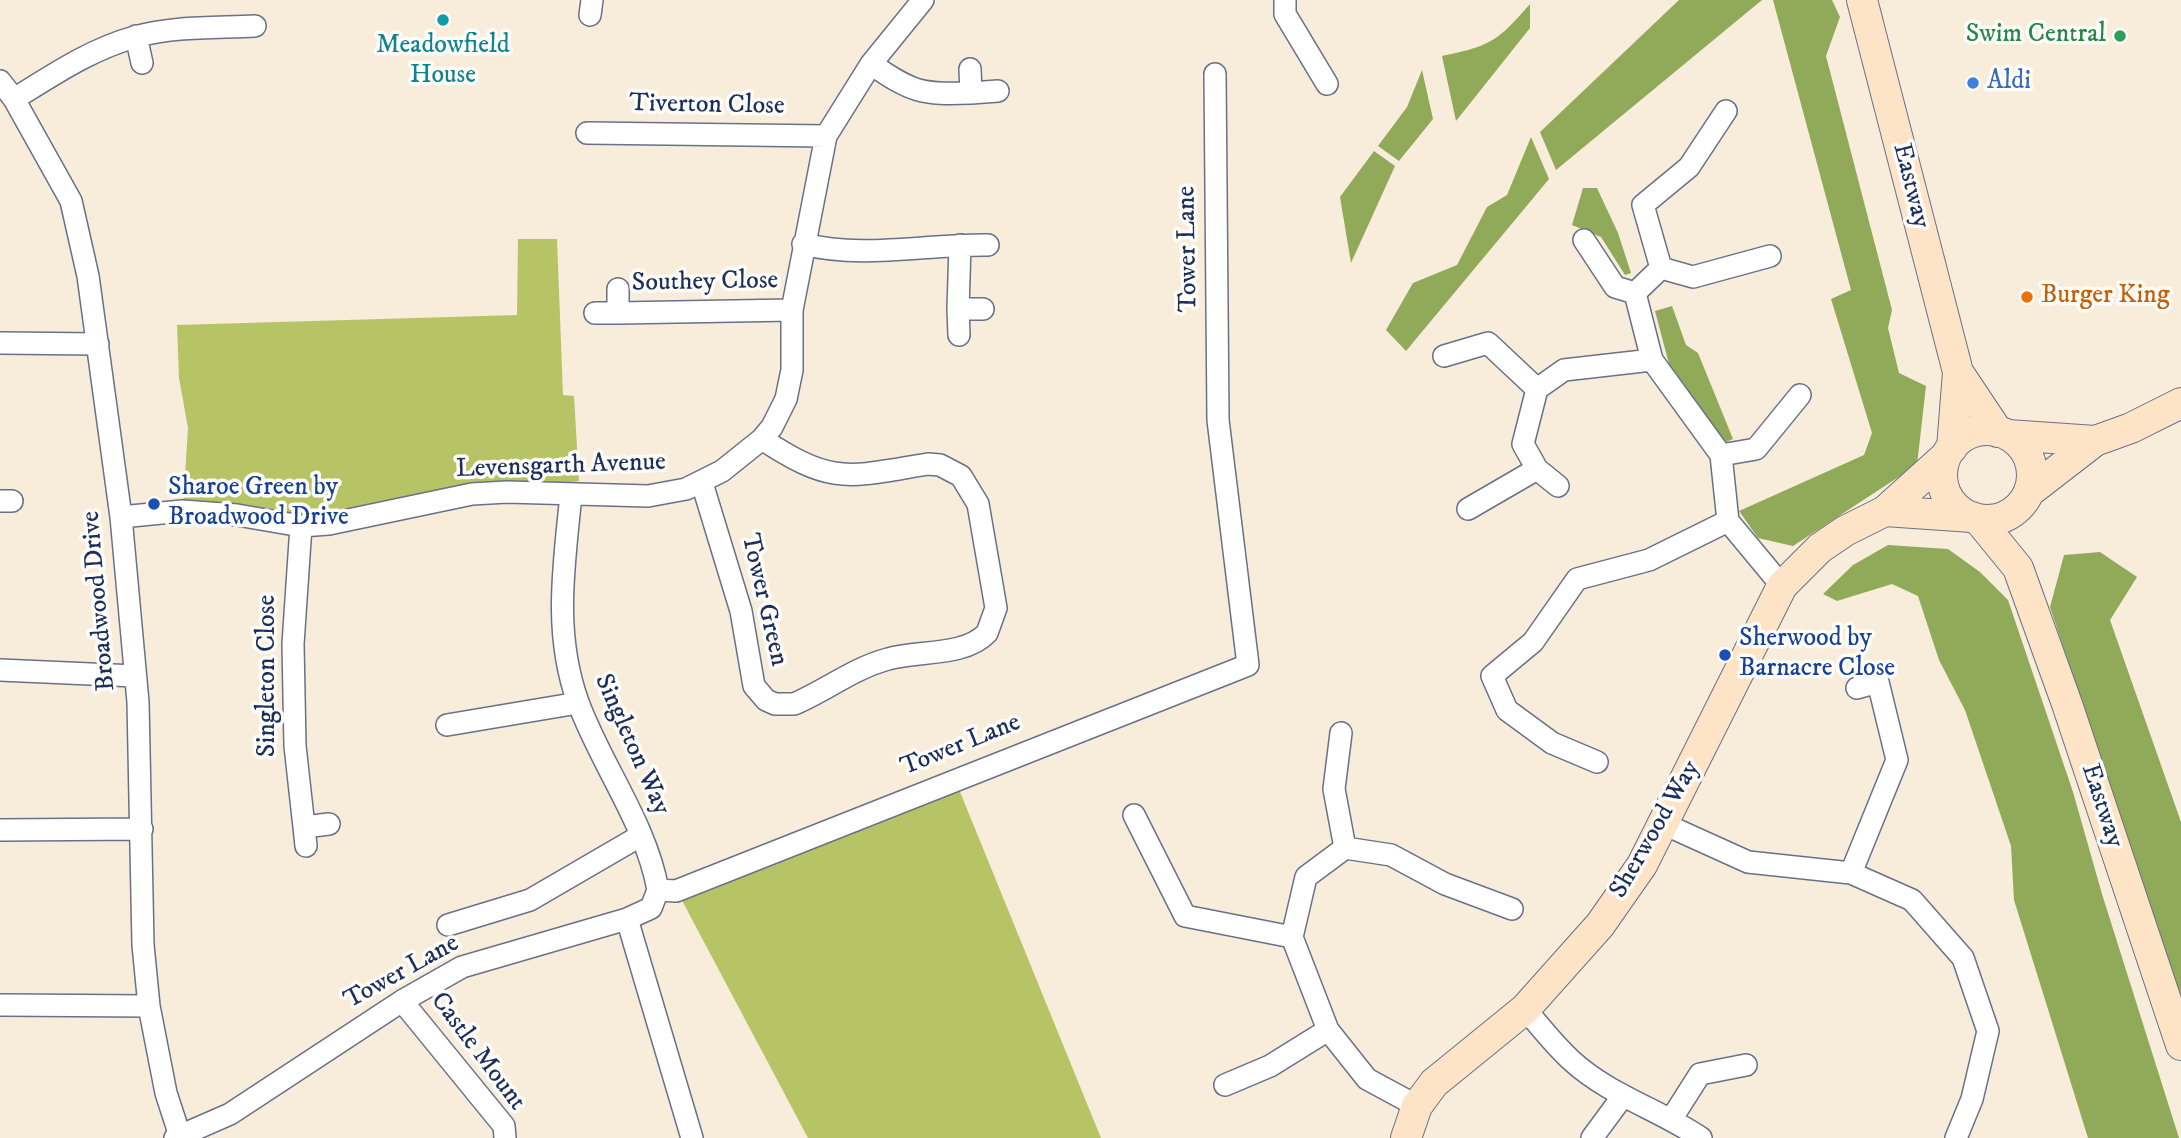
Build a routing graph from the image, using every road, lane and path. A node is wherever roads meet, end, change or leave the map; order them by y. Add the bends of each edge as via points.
1 (1284, 0) edge
2 (1862, 0) edge
3 (921, 1) edge
4 (255, 26) dead end
5 (136, 36) junction
6 (142, 63) dead end
7 (871, 64) junction
8 (970, 69) dead end
9 (1215, 74) dead end
10 (0, 81) edge
11 (1327, 84) dead end
12 (998, 91) dead end
13 (971, 93) junction
14 (14, 99) junction
15 (1726, 111) dead end
16 (587, 133) dead end
17 (826, 136) junction
18 (1584, 240) dead end
19 (803, 244) junction
20 (960, 245) junction
21 (988, 245) dead end
22 (1770, 256) dead end
23 (1661, 268) junction
24 (618, 289) dead end
25 (1635, 293) junction
26 (958, 309) junction
27 (983, 309) dead end
28 (792, 310) junction
29 (595, 313) dead end
30 (618, 313) junction
31 (959, 335) dead end
32 (0, 343) edge
33 (98, 344) junction
34 (1444, 356) dead end
35 (1652, 360) junction
36 (1958, 372) junction
37 (1537, 389) junction
38 (1800, 395) dead end
39 (2181, 403) edge
40 (2003, 433) junction
41 (762, 439) junction
42 (2095, 441) junction
43 (1949, 452) junction
44 (1721, 455) junction
45 (1537, 469) junction
46 (702, 482) junction
47 (1558, 486) dead end
48 (571, 495) junction
49 (2027, 496) junction
50 (1468, 509) dead end
51 (1885, 511) junction
52 (121, 517) junction
53 (1975, 518) junction
54 (1728, 521) junction
55 (301, 526) junction
56 (2018, 568) junction
57 (1782, 586) junction
58 (0, 670) edge
59 (135, 676) junction
60 (1857, 688) dead end
61 (578, 703) junction
62 (447, 725) dead end
63 (1341, 733) dead end
64 (1597, 762) dead end
65 (1134, 815) dead end
66 (329, 824) dead end
67 (1664, 824) junction
68 (142, 829) junction
69 (0, 830) edge
70 (640, 836) junction
71 (1345, 848) junction
72 (1851, 873) junction
73 (658, 890) junction
74 (1512, 909) dead end
75 (627, 919) junction
76 (448, 925) dead end
77 (1292, 937) junction
78 (402, 1001) junction
79 (0, 1005) edge
80 (149, 1006) junction
81 (1525, 1009) junction
82 (1328, 1030) junction
83 (2181, 1045) edge
84 (1746, 1065) dead end
85 (1225, 1085) dead end
86 (1623, 1096) junction
87 (1418, 1105) junction
88 (1672, 1118) junction
89 (178, 1137) edge
90 (505, 1138) edge
91 (692, 1138) edge
92 (1406, 1138) edge
93 (1592, 1138) edge
94 (1701, 1138) edge
95 (1956, 1138) edge

1 - 11 street via 1285,14
2 - 36 main road, Eastway
3 - 7 street, Levensgarth Avenue
4 - 5 street
5 - 6 street
5 - 14 street via 80,59
7 - 13 street via 913,90
7 - 17 street, Levensgarth Avenue
8 - 13 street
9 - 73 street, Tower Lane via 1219,420 1248,665 676,891
10 - 14 street, Broadwood Drive
12 - 13 street
14 - 33 street, Broadwood Drive via 71,201
15 - 23 street via 1689,167 1643,205
16 - 17 street, Tiverton Close
17 - 19 street, Levensgarth Avenue
18 - 25 street via 1615,286
19 - 20 street via 853,253
19 - 28 street, Levensgarth Avenue
20 - 21 street
20 - 26 street
22 - 23 street via 1693,277
23 - 25 street
24 - 30 street, Southey Close
25 - 35 street
26 - 27 street
26 - 31 street
28 - 30 street, Southey Close
28 - 41 street, Levensgarth Avenue via 789,386 780,414
29 - 30 street, Southey Close
32 - 33 street
33 - 52 street, Broadwood Drive
34 - 37 street via 1488,343
35 - 37 street via 1564,370
35 - 44 street
36 - 40 main road, Eastway
36 - 43 main road, Eastway
37 - 45 street via 1523,444
38 - 44 street via 1756,449
39 - 42 main road
40 - 42 main road
40 - 43 main road via 1973,432
40 - 49 main road via 2027,453 2032,479
41 - 46 street, Levensgarth Avenue via 741,459
41 - 46 street, Tower Green via 820,472 852,476 928,464 961,476 978,504 994,595 995,617 987,633 966,646 906,654 869,665 793,704 766,700 754,686 741,611
42 - 49 main road
43 - 51 main road, Sherwood Way
43 - 53 main road via 1942,471 1944,485 1954,505
44 - 54 street
45 - 47 street
45 - 50 street
46 - 48 street, Levensgarth Avenue via 648,496
48 - 55 street, Levensgarth Avenue via 472,494 370,518
48 - 61 street, Singleton Way via 562,557 562,624 565,658
49 - 53 main road via 2006,516
49 - 56 main road, Eastway
51 - 53 main road
51 - 57 main road, Sherwood Way via 1820,548
52 - 55 street, Levensgarth Avenue via 210,512
52 - 59 street, Broadwood Drive
53 - 56 main road, Eastway
54 - 57 street
54 - 64 street via 1649,559 1577,579 1533,642 1492,676 1507,710 1552,743
55 - 66 street, Singleton Close via 293,644 295,746 305,836
56 - 83 main road, Eastway
57 - 67 main road, Sherwood Way
58 - 59 street
59 - 68 street, Broadwood Drive
60 - 72 street via 1878,682 1897,760
61 - 62 street
61 - 70 street, Singleton Way
63 - 71 street via 1334,789
65 - 77 street via 1185,916
67 - 72 street via 1748,862
67 - 81 main road, Sherwood Way via 1600,925
68 - 69 street
68 - 80 street, Broadwood Drive via 143,945
70 - 73 street, Singleton Way
70 - 76 street via 530,900
71 - 74 street via 1391,855 1445,884
71 - 77 street via 1306,877
72 - 95 street via 1912,900 1964,958 1988,1031 1972,1099
73 - 75 street, Tower Lane via 651,908
75 - 78 street, Tower Lane via 462,967
75 - 91 street
77 - 82 street
78 - 89 street, Tower Lane via 230,1114
78 - 90 street, Castle Mount via 504,1126
79 - 80 street
80 - 89 street, Broadwood Drive
81 - 86 street via 1573,1062
81 - 87 main road, Sherwood Way via 1456,1062
82 - 85 street via 1270,1066
82 - 87 street via 1367,1079
84 - 88 street via 1700,1074
86 - 88 street
86 - 93 street
87 - 92 main road, Sherwood Way
88 - 94 street

